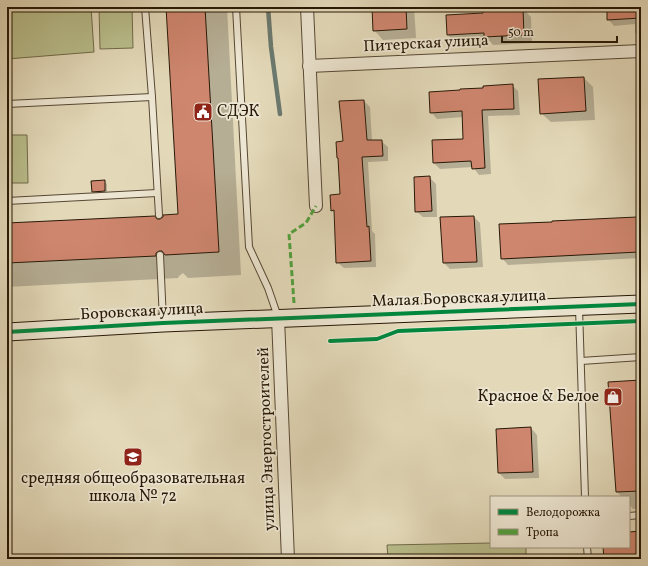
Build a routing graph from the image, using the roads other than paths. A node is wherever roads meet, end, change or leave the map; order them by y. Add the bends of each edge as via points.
1 (144, 7) edge
2 (236, 7) edge
3 (307, 7) edge
4 (641, 51) edge
5 (309, 66) junction
6 (152, 97) junction
7 (7, 104) edge
8 (157, 192) junction
9 (7, 201) edge
10 (316, 206) dead end
11 (159, 215) dead end
12 (160, 255) dead end
13 (641, 304) edge
14 (578, 306) junction
15 (278, 318) junction
16 (163, 323) junction
17 (7, 332) edge
18 (641, 357) edge
19 (581, 361) junction
20 (585, 496) edge
21 (641, 515) edge
22 (630, 516) edge
23 (587, 548) edge
24 (288, 559) edge
25 (588, 559) edge

1 - 6 lane
2 - 15 lane via 249,247 268,288
3 - 5 street
4 - 5 street, Питерская улица
5 - 10 street
6 - 7 lane
6 - 8 lane
8 - 9 lane
8 - 11 lane
12 - 16 lane
13 - 14 street, Малая Боровская улица
14 - 15 street, Малая Боровская улица
14 - 19 lane
15 - 16 street, Боровская улица
15 - 24 street, улица Энергостроителей
16 - 17 street, Боровская улица
18 - 19 lane
19 - 20 lane
21 - 22 lane
23 - 25 lane

